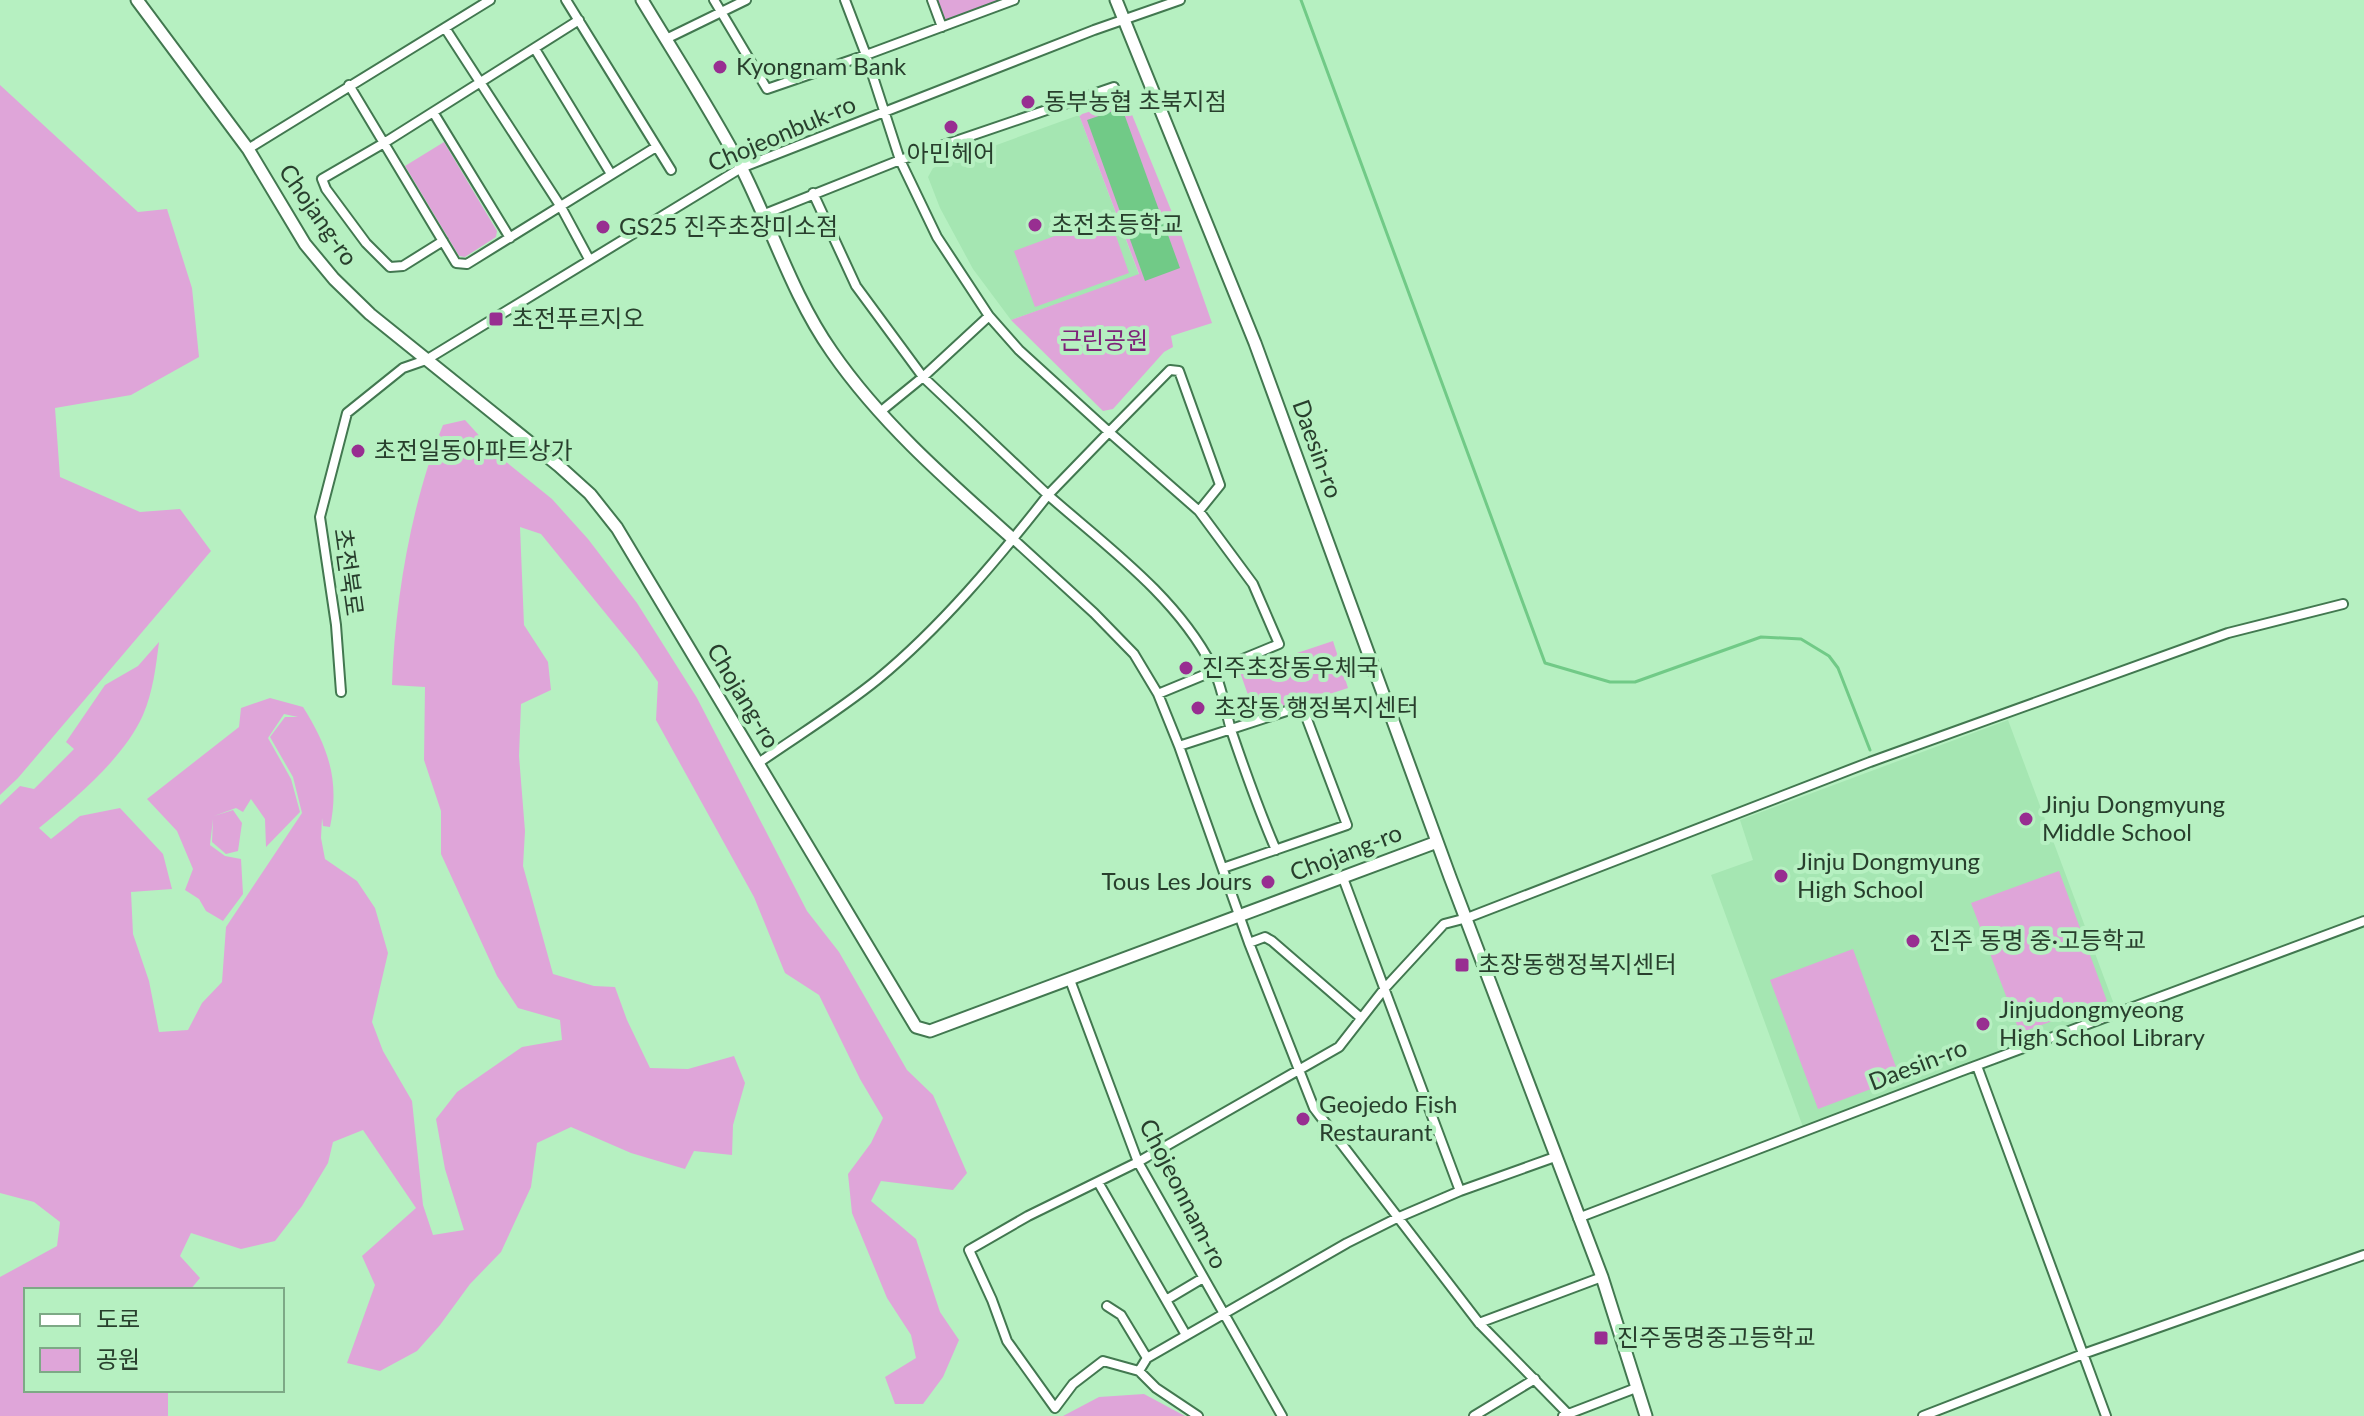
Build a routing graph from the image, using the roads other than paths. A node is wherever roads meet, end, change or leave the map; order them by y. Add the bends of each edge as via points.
1 (137, 0) edge
2 (490, 0) edge
3 (566, 0) edge
4 (642, 0) edge
5 (714, 0) edge
6 (746, 0) edge
7 (845, 0) edge
8 (932, 0) edge
9 (1116, 0) edge
10 (1180, 0) edge
11 (1010, 1) edge
12 (722, 10) junction
13 (579, 20) junction
14 (1122, 20) junction
15 (942, 27) junction
16 (445, 28) junction
17 (666, 39) junction
18 (535, 49) junction
19 (866, 55) junction
20 (480, 84) junction
21 (349, 85) junction
22 (1114, 87) dead end
23 (433, 112) junction
24 (886, 112) junction
25 (384, 143) junction
26 (656, 147) junction
27 (248, 149) junction
28 (900, 160) junction
29 (741, 168) junction
30 (671, 170) dead end
31 (611, 174) junction
32 (813, 193) junction
33 (561, 207) junction
34 (762, 215) junction
35 (510, 238) junction
36 (443, 241) junction
37 (589, 259) junction
38 (989, 316) junction
39 (426, 360) junction
40 (923, 377) junction
41 (880, 412) junction
42 (1109, 432) junction
43 (1048, 495) junction
44 (1199, 511) junction
45 (1013, 539) junction
46 (2343, 604) dead end
47 (1214, 670) junction
48 (341, 692) dead end
49 (1158, 694) junction
50 (1231, 729) junction
51 (1179, 746) junction
52 (757, 764) junction
53 (1437, 842) junction
54 (1276, 850) junction
55 (1223, 868) junction
56 (1343, 878) junction
57 (1239, 918) junction
58 (1467, 918) junction
59 (2364, 921) edge
60 (1249, 943) junction
61 (1070, 980) junction
62 (1385, 988) junction
63 (1361, 1018) junction
64 (1977, 1066) junction
65 (1299, 1071) junction
66 (1555, 1157) junction
67 (1138, 1162) junction
68 (1098, 1182) junction
69 (1460, 1191) junction
70 (1397, 1218) junction
71 (1578, 1218) junction
72 (2364, 1255) edge
73 (1602, 1277) junction
74 (1203, 1278) junction
75 (1166, 1300) junction
76 (1107, 1306) dead end
77 (1223, 1313) junction
78 (1479, 1323) junction
79 (1186, 1335) junction
80 (2083, 1354) junction
81 (1147, 1358) junction
82 (1139, 1371) junction
83 (1535, 1379) junction
84 (1636, 1388) junction
85 (1567, 1415) edge
86 (1198, 1416) edge
87 (1282, 1416) edge
88 (1474, 1416) edge
89 (1646, 1416) edge
90 (1923, 1416) edge
91 (2106, 1416) edge

1 - 27 street, Chojang-ro
2 - 16 street
3 - 13 street
4 - 17 street
5 - 12 street
6 - 12 street
7 - 19 street
8 - 15 street
9 - 14 street, Daesin-ro
10 - 14 street, Chojeonbuk-ro
11 - 15 street
12 - 17 street
12 - 19 street via 767,89
13 - 18 street
13 - 26 street
14 - 24 street, Chojeonbuk-ro
14 - 53 street, Daesin-ro via 1255,343
15 - 19 street
16 - 20 street
16 - 21 street
17 - 29 street
18 - 20 street
18 - 31 street
19 - 24 street
20 - 23 street
20 - 33 street
21 - 25 street
21 - 27 street
22 - 28 street
23 - 25 street
23 - 35 street
24 - 28 street
24 - 29 street, Chojeonbuk-ro
25 - 36 street
25 - 36 street via 322,179 326,189 390,267 403,266
26 - 30 street
26 - 31 street
27 - 39 street, Chojang-ro via 305,244 334,279
28 - 32 street
28 - 38 street via 937,237
29 - 34 street
29 - 37 street, Chojeonbuk-ro
31 - 33 street
32 - 34 street
32 - 40 street via 856,286
33 - 35 street
33 - 37 street
34 - 41 street via 832,352
35 - 36 street via 467,264 456,263
37 - 39 street, Chojeonbuk-ro
38 - 40 street
38 - 42 street
39 - 48 street, 초전북로 via 403,368 347,413 320,517
39 - 52 street, Chojang-ro via 590,494 617,528
40 - 41 street
40 - 43 street
41 - 45 street
42 - 43 street
42 - 44 street
42 - 44 street via 1170,370 1179,371 1220,485
43 - 45 street
43 - 47 street via 1144,580 1197,640
44 - 47 street via 1253,584 1279,644
45 - 49 street via 1134,654
45 - 52 street via 908,653
46 - 58 street via 2228,633 1870,762
47 - 49 street
47 - 50 street
49 - 51 street
50 - 51 street
50 - 54 street
50 - 54 street via 1302,706 1347,825
51 - 55 street
52 - 61 street, Chojang-ro via 916,1027 930,1031
53 - 56 street, Chojang-ro
53 - 58 street, Daesin-ro
54 - 55 street
55 - 57 street
56 - 57 street, Chojang-ro
56 - 62 street
57 - 60 street
57 - 61 street, Chojang-ro
58 - 62 street via 1444,924
58 - 66 street, Daesin-ro
59 - 64 street, Daesin-ro
60 - 63 street via 1265,937 1272,941
60 - 65 street
61 - 67 street, Chojeonnam-ro
62 - 63 street
62 - 69 street
63 - 65 street via 1339,1047
64 - 71 street, Daesin-ro
64 - 80 street
65 - 67 street
65 - 70 street via 1314,1108
66 - 69 street
66 - 71 street, Daesin-ro
67 - 68 street
67 - 74 street, Chojeonnam-ro
68 - 75 street
68 - 82 street via 969,1250 1007,1341 1055,1408 1073,1384 1103,1361
69 - 70 street
70 - 77 street
70 - 78 street
71 - 73 street, Daesin-ro
72 - 80 street
73 - 78 street
73 - 84 street, Daesin-ro
74 - 75 street
74 - 77 street, Chojeonnam-ro
75 - 79 street
76 - 81 street via 1121,1315
77 - 79 street
77 - 87 street, Chojeonnam-ro
78 - 83 street
79 - 81 street
80 - 90 street
80 - 91 street
81 - 82 street
82 - 86 street
83 - 85 street
83 - 88 street
84 - 85 street
84 - 89 street, Daesin-ro

